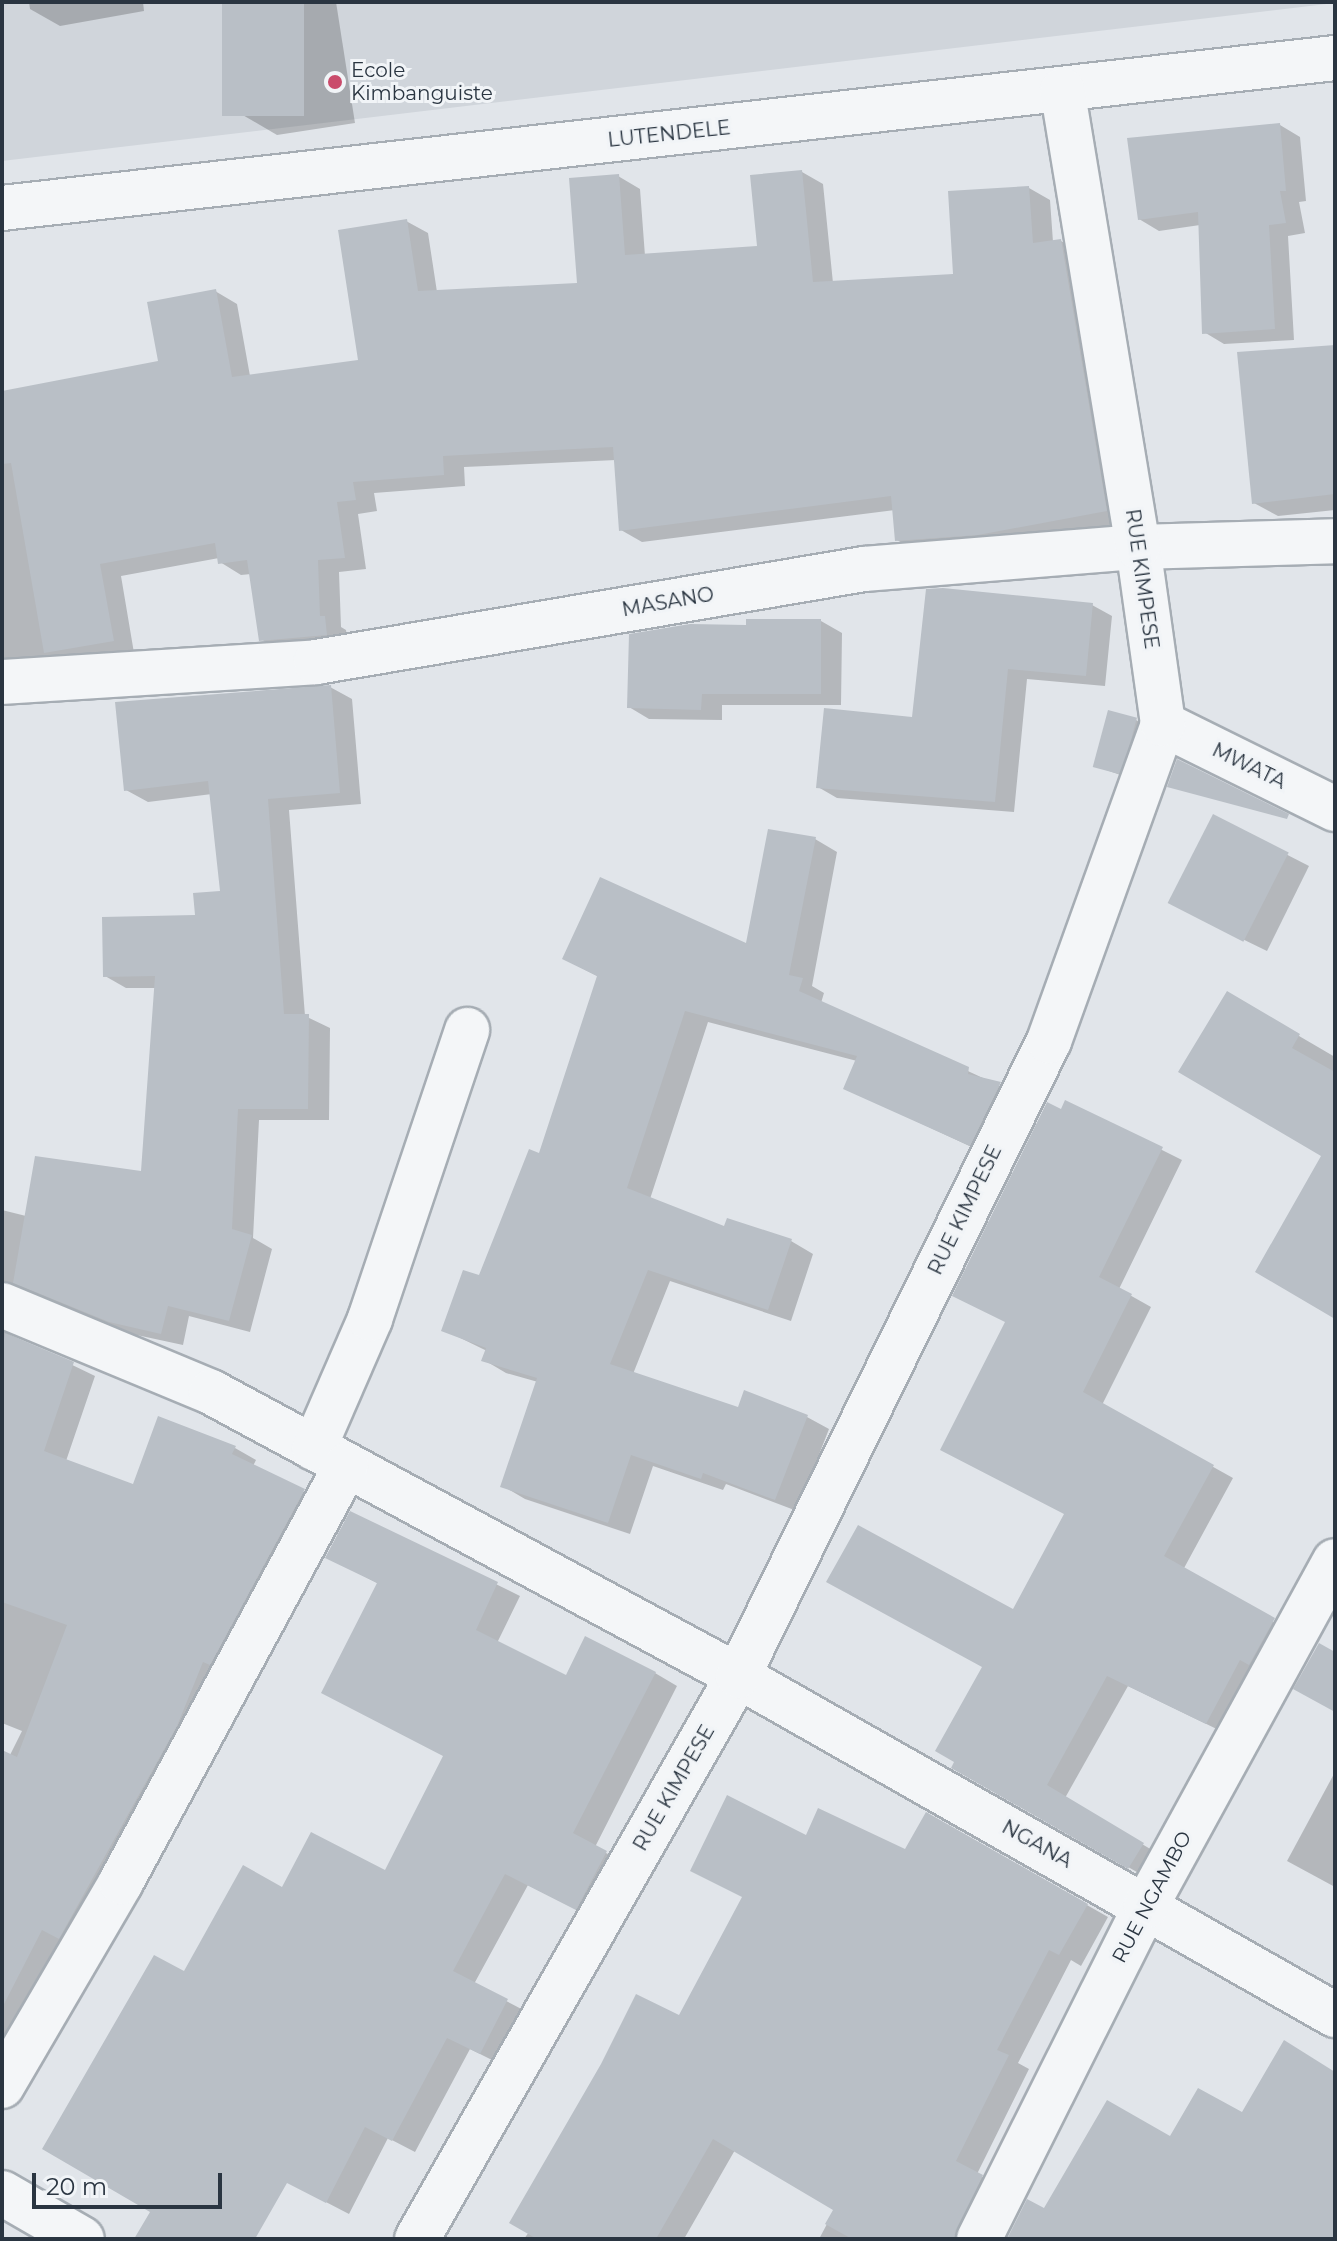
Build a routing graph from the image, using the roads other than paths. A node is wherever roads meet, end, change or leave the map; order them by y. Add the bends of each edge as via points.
1 (1335, 58) edge
2 (1062, 90) junction
3 (2, 208) edge
4 (1335, 541) edge
5 (1138, 547) junction
6 (2, 682) edge
7 (1163, 724) junction
8 (1335, 809) edge
9 (467, 1030) dead end
10 (2, 1305) edge
11 (330, 1457) junction
12 (1335, 1561) edge
13 (738, 1676) junction
14 (1146, 1906) junction
15 (1335, 2015) edge
16 (2, 2086) edge
17 (2, 2193) edge
18 (82, 2239) edge
19 (417, 2239) edge
20 (979, 2239) edge

1 - 2 street, LUTENDELE
2 - 3 street, LUTENDELE
2 - 5 street, RUE KIMPESE
4 - 5 street, MASANO
5 - 6 street, MASANO via 864,569 316,662
5 - 7 street, RUE KIMPESE
7 - 8 street, MWATA
7 - 13 street, RUE KIMPESE via 1049,1041
9 - 11 street via 370,1319
10 - 11 street, NGANA via 211,1392
11 - 13 street, NGANA
11 - 16 street via 121,1882
12 - 14 street, RUE NGAMBO
13 - 14 street, NGANA
13 - 19 street, RUE KIMPESE
14 - 15 street, NGANA
14 - 20 street, RUE NGAMBO
17 - 18 street

